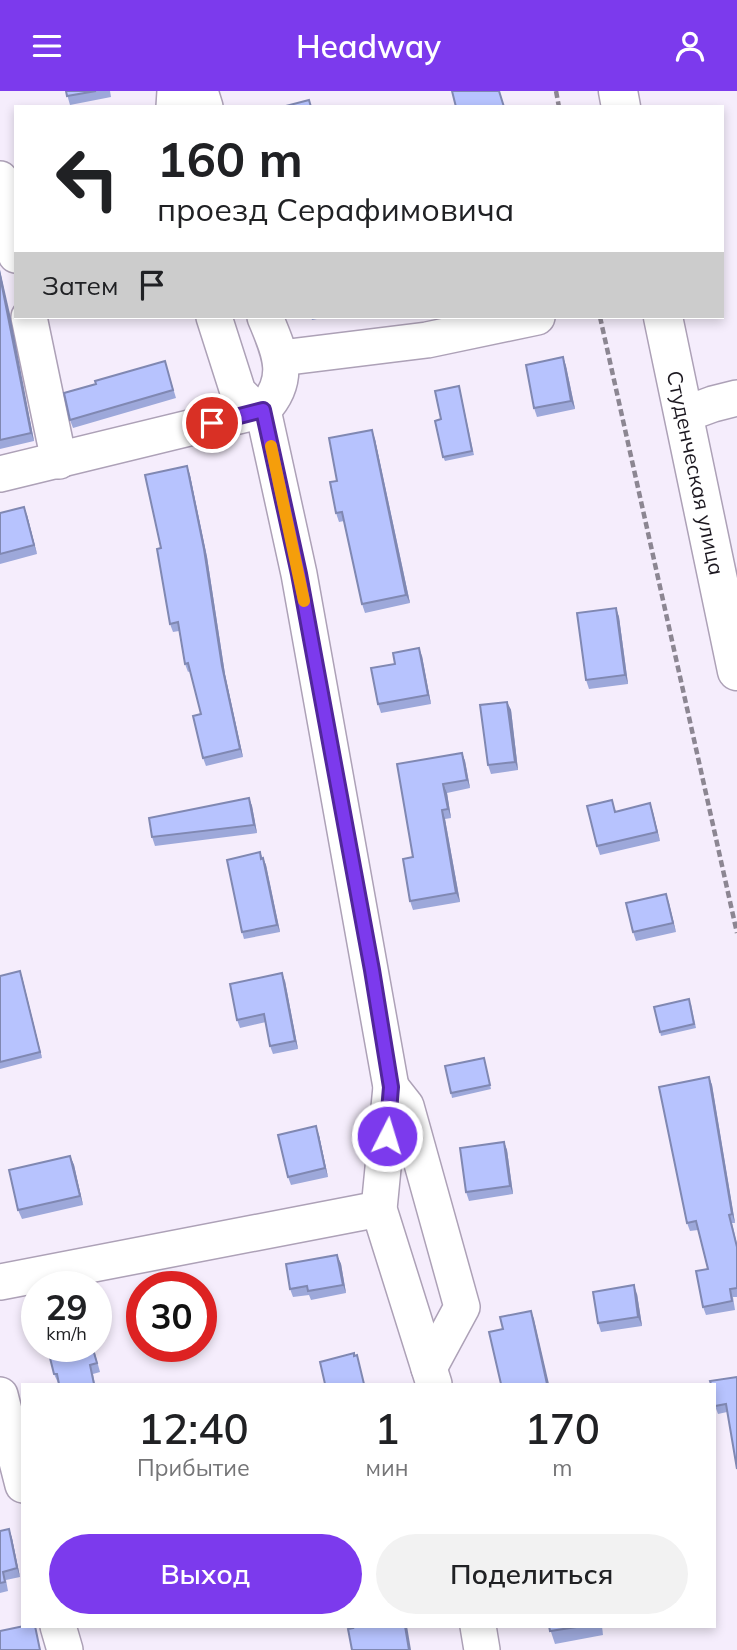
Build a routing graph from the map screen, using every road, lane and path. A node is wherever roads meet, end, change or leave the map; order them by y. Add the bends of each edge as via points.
1 (0, 179) edge
2 (14, 246) edge
3 (29, 319) edge
4 (215, 319) edge
5 (266, 319) edge
6 (527, 319) edge
7 (600, 319) edge
8 (663, 319) edge
9 (281, 358) junction
10 (737, 398) edge
11 (263, 410) junction
12 (682, 415) junction
13 (58, 461) junction
14 (0, 474) edge
15 (737, 671) edge
16 (737, 933) edge
17 (391, 1087) junction
18 (379, 1209) junction
19 (0, 1282) edge
20 (432, 1376) edge
21 (0, 1395) edge
22 (21, 1477) edge
23 (59, 1628) edge
24 (478, 1628) edge
25 (65, 1650) edge
26 (482, 1650) edge

1 - 2 street
3 - 13 street
4 - 11 street via 238,392
5 - 9 street
6 - 9 street via 427,340
7 - 16 path
8 - 12 main road, Студенческая улица
9 - 11 street via 278,387
10 - 12 street
11 - 13 street
11 - 17 street via 302,588
12 - 15 main road, Студенческая улица
13 - 14 street
17 - 18 street
17 - 20 street via 406,1106 462,1307
18 - 19 street
18 - 20 street
21 - 22 street
23 - 25 street
24 - 26 street

